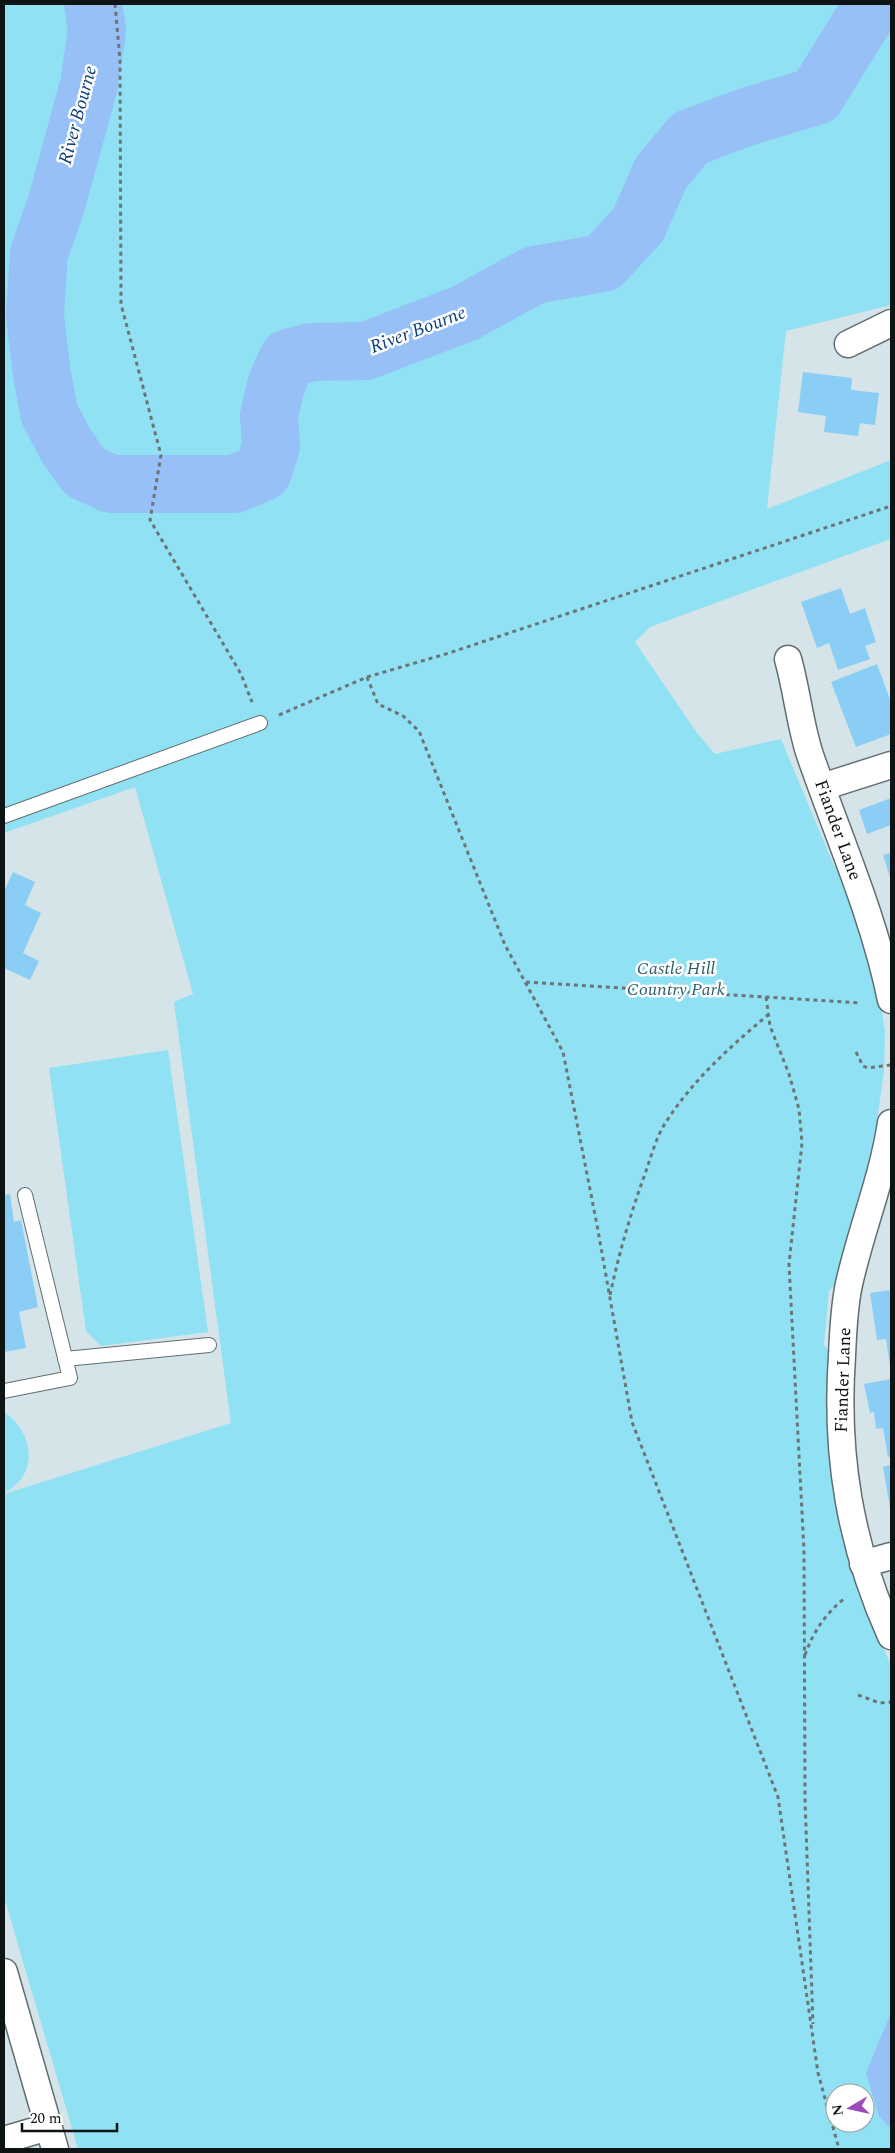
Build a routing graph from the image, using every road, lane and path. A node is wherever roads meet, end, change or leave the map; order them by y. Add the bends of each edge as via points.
1 (115, 4) edge
2 (891, 323) edge
3 (848, 344) dead end
4 (891, 506) edge
5 (788, 659) dead end
6 (367, 677) junction
7 (260, 723) junction
8 (891, 765) edge
9 (822, 787) junction
10 (4, 816) edge
11 (526, 982) junction
12 (766, 997) junction
13 (891, 1000) edge
14 (862, 1003) dead end
15 (768, 1014) junction
16 (856, 1052) dead end
17 (891, 1065) edge
18 (891, 1123) edge
19 (24, 1195) dead end
20 (609, 1298) junction
21 (209, 1345) dead end
22 (65, 1359) junction
23 (4, 1391) edge
24 (891, 1556) edge
25 (866, 1574) junction
26 (891, 1636) edge
27 (804, 1658) junction
28 (858, 1696) dead end
29 (891, 1702) edge
30 (4, 1972) edge
31 (813, 2040) junction
32 (52, 2138) edge
33 (4, 2140) edge
34 (839, 2149) edge

1 - 7 path via 120,60 121,304 161,454 150,520 241,674
2 - 3 street
4 - 6 path via 449,653
5 - 9 street, Fiander Lane via 810,753
6 - 7 path
6 - 11 path via 378,704 403,716 419,730 505,946
7 - 10 lane
8 - 9 street
9 - 13 street, Fiander Lane via 878,948
11 - 12 path
11 - 20 path via 563,1052
12 - 14 path
12 - 15 path
15 - 20 path via 690,1089 666,1120 638,1193
15 - 27 path via 799,1109 802,1143 788,1264 804,1550
16 - 17 path via 863,1066 868,1068
18 - 25 street, Fiander Lane via 849,1286 841,1365 839,1430 843,1466 853,1525
19 - 22 lane
20 - 31 path via 632,1422 778,1797
21 - 22 lane
22 - 23 lane via 70,1378
24 - 25 street
25 - 26 street, Fiander Lane
25 - 27 path via 852,1592 834,1606 810,1639
27 - 31 path
28 - 29 path via 880,1703
30 - 32 street
31 - 34 path via 818,2073
32 - 33 street

